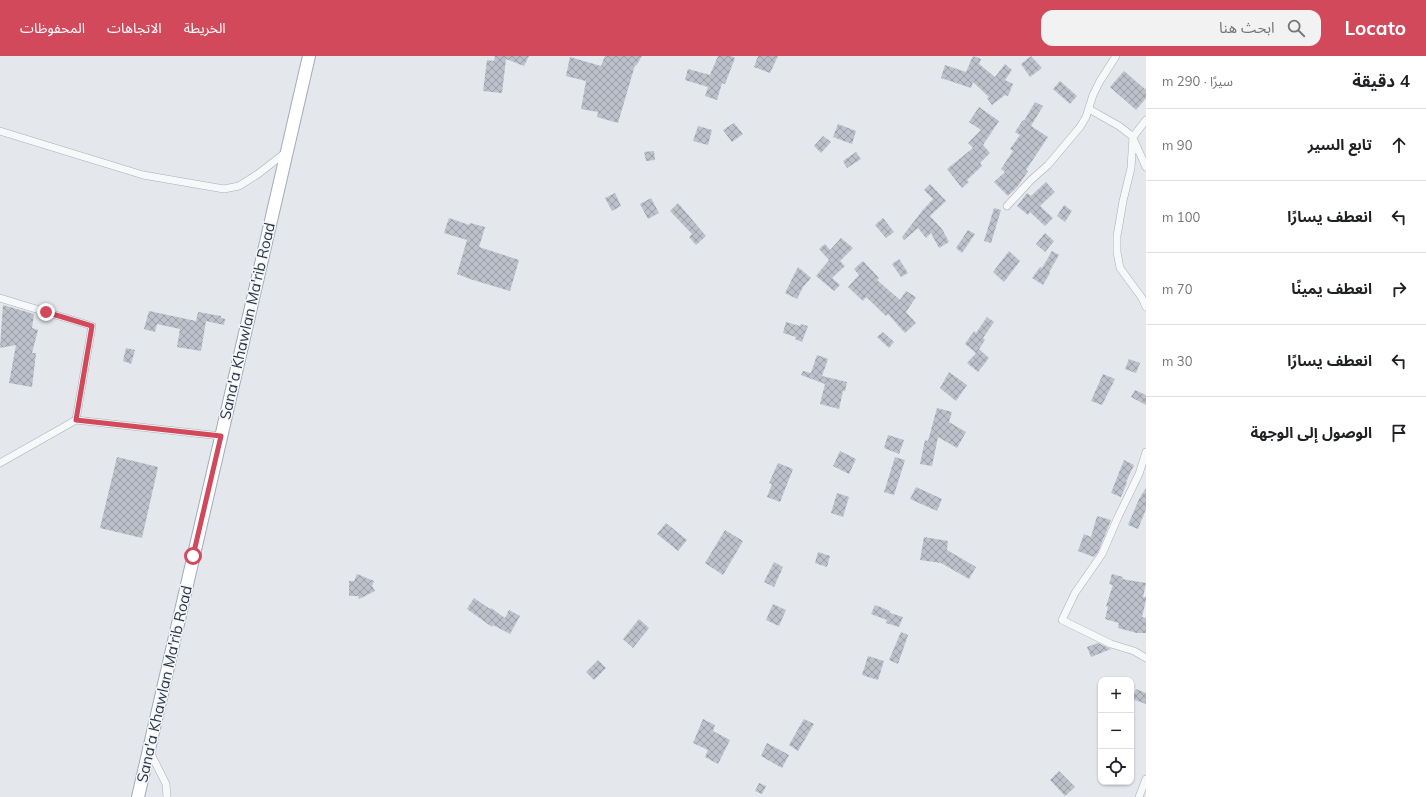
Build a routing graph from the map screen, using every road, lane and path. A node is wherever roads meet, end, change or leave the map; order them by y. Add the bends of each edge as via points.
1 (308, 56) edge
2 (1116, 56) edge
3 (1089, 109) junction
4 (1146, 120) edge
5 (0, 131) edge
6 (1133, 137) junction
7 (285, 153) junction
8 (1146, 167) edge
9 (1007, 206) dead end
10 (0, 298) edge
11 (1146, 307) edge
12 (76, 420) junction
13 (221, 436) junction
14 (1146, 452) edge
15 (0, 463) edge
16 (1146, 658) edge
17 (149, 750) junction
18 (1146, 778) edge
19 (138, 797) edge
20 (167, 797) edge
21 (1139, 797) edge

1 - 7 main road, Sana'a Khawlan Ma'rib Road
2 - 3 street via 1100,82
3 - 6 street via 1126,130
3 - 9 street via 1080,127 1048,165
4 - 6 street
5 - 7 street via 143,175 224,189 239,186
6 - 8 street
6 - 11 street via 1131,168 1117,236 1117,252 1120,268
7 - 13 main road, Sana'a Khawlan Ma'rib Road
10 - 12 street via 92,326
12 - 13 street
12 - 15 street
13 - 17 main road, Sana'a Khawlan Ma'rib Road
14 - 16 street via 1139,474 1102,554 1075,593 1062,620
17 - 19 main road, Sana'a Khawlan Ma'rib Road
17 - 20 street via 166,784
18 - 21 street

